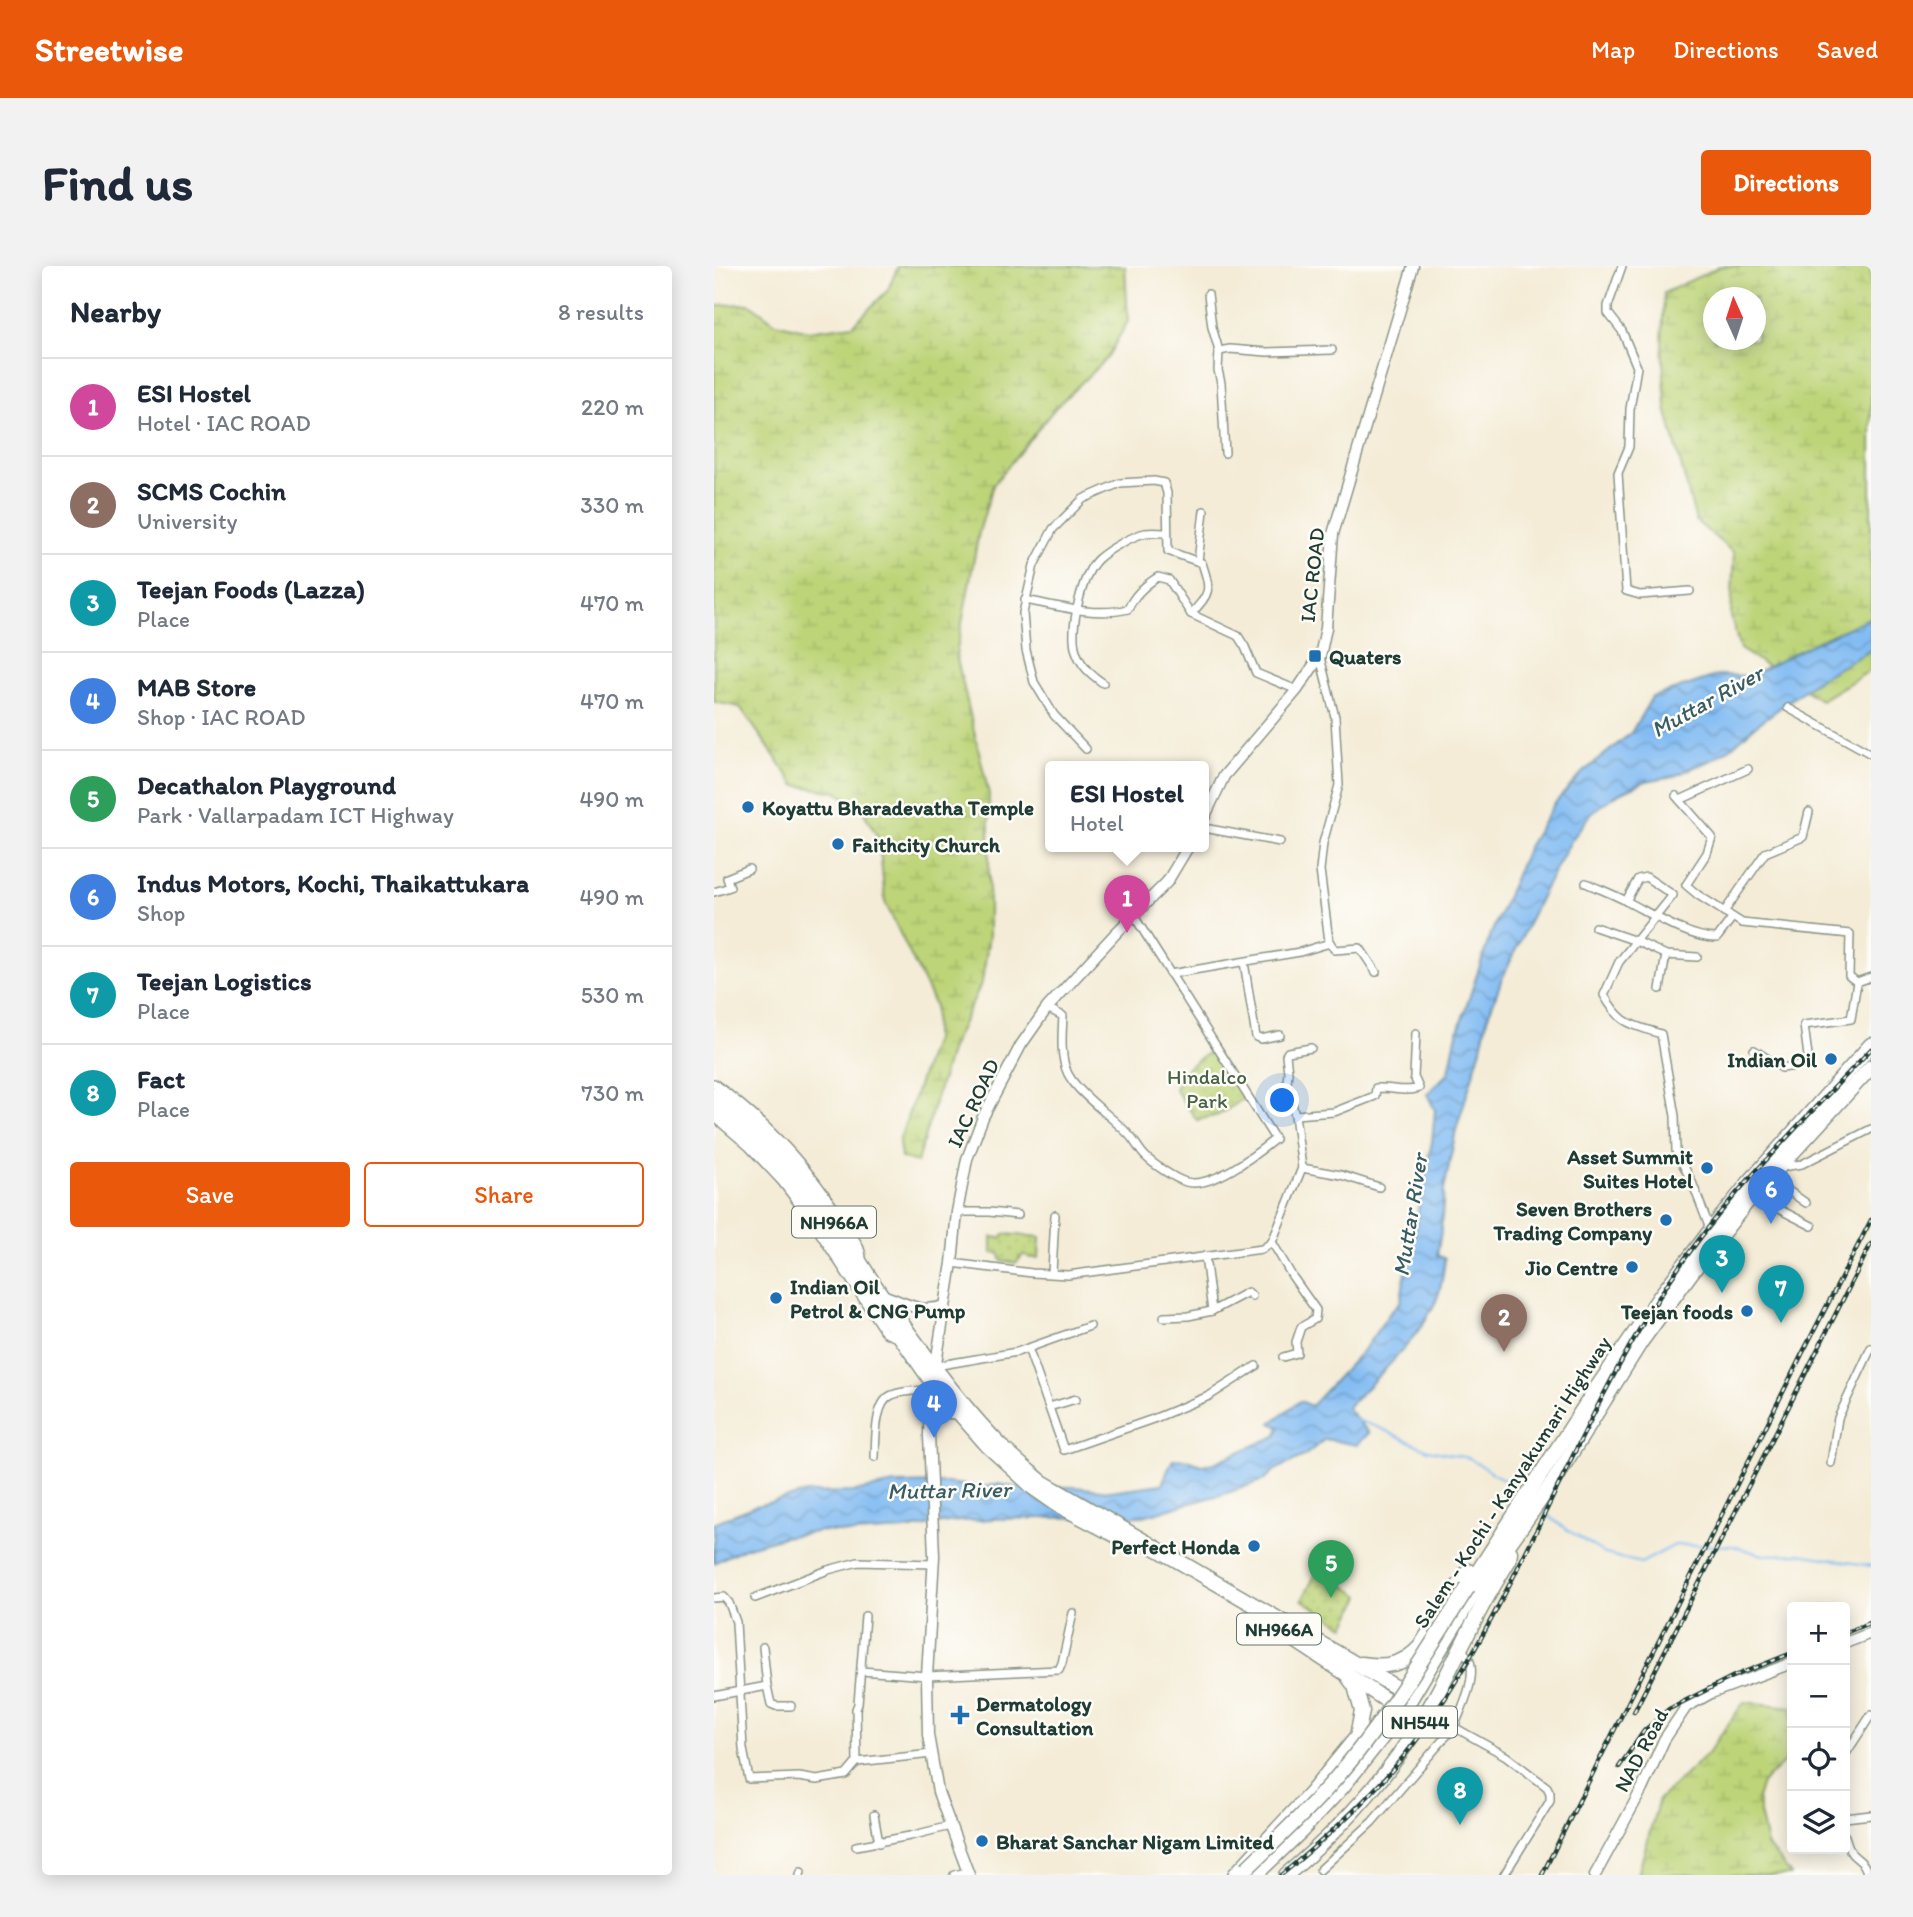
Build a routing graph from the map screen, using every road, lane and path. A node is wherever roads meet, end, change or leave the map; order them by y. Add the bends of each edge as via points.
1 (1413, 266) edge
2 (1622, 266) edge
3 (1208, 294) dead end
4 (1332, 350) dead end
5 (1219, 351) junction
6 (1225, 453) dead end
7 (1204, 511) dead end
8 (1167, 533) junction
9 (1198, 561) junction
10 (1690, 591) dead end
11 (1025, 600) junction
12 (1078, 609) junction
13 (1191, 614) junction
14 (1320, 656) junction
15 (1103, 683) dead end
16 (1297, 690) junction
17 (1788, 708) dead end
18 (1086, 748) dead end
19 (1871, 754) edge
20 (1748, 769) dead end
21 (1209, 808) edge
22 (1809, 812) dead end
23 (1209, 829) edge
24 (1280, 842) dead end
25 (1185, 852) edge
26 (749, 869) dead end
27 (1586, 883) dead end
28 (714, 892) edge
29 (1626, 901) junction
30 (1724, 912) junction
31 (1134, 916) junction
32 (1655, 917) junction
33 (1732, 918) junction
34 (1595, 927) dead end
35 (1636, 941) junction
36 (1330, 943) junction
37 (1666, 955) junction
38 (1697, 957) dead end
39 (1244, 962) junction
40 (1376, 972) dead end
41 (1170, 974) junction
42 (1871, 977) edge
43 (1857, 982) junction
44 (1660, 989) dead end
45 (1047, 1008) junction
46 (1416, 1033) dead end
47 (1280, 1035) dead end
48 (1871, 1045) edge
49 (1311, 1048) dead end
50 (1754, 1050) dead end
51 (1871, 1067) edge
52 (714, 1083) edge
53 (714, 1094) edge
54 (714, 1107) edge
55 (1295, 1115) junction
56 (714, 1117) edge
57 (1871, 1129) edge
58 (1302, 1168) junction
59 (1774, 1172) junction
60 (1379, 1187) dead end
61 (1753, 1196) junction
62 (1806, 1203) dead end
63 (957, 1212) junction
64 (1018, 1215) dead end
65 (1055, 1215) dead end
66 (1812, 1226) dead end
67 (1711, 1230) junction
68 (1272, 1242) junction
69 (1205, 1256) junction
70 (953, 1263) junction
71 (862, 1264) junction
72 (1052, 1273) junction
73 (882, 1295) junction
74 (1252, 1296) dead end
75 (945, 1306) junction
76 (1212, 1311) junction
77 (1164, 1317) dead end
78 (1090, 1326) dead end
79 (903, 1341) junction
80 (1028, 1348) junction
81 (1871, 1348) edge
82 (1283, 1357) dead end
83 (935, 1366) junction
84 (1256, 1366) dead end
85 (932, 1386) junction
86 (1076, 1399) dead end
87 (1049, 1407) junction
88 (930, 1410) junction
89 (960, 1414) junction
90 (1003, 1455) junction
91 (875, 1457) dead end
92 (1831, 1463) dead end
93 (1546, 1478) junction
94 (1520, 1519) junction
95 (1512, 1541) junction
96 (1489, 1553) junction
97 (933, 1560) junction
98 (714, 1598) edge
99 (754, 1598) dead end
100 (1073, 1613) dead end
101 (865, 1616) dead end
102 (1871, 1633) edge
103 (1850, 1641) edge
104 (763, 1647) dead end
105 (1460, 1648) junction
106 (1787, 1665) edge
107 (1349, 1668) junction
108 (862, 1671) junction
109 (927, 1676) junction
110 (767, 1686) junction
111 (739, 1692) junction
112 (714, 1696) edge
113 (1412, 1697) junction
114 (791, 1706) dead end
115 (1403, 1711) junction
116 (1871, 1715) edge
117 (1454, 1727) junction
118 (1850, 1747) edge
119 (932, 1755) junction
120 (857, 1762) junction
121 (874, 1815) dead end
122 (1871, 1815) edge
123 (1850, 1817) edge
124 (950, 1826) junction
125 (879, 1843) junction
126 (856, 1846) dead end
127 (1850, 1850) edge
128 (1868, 1865) edge
129 (1320, 1870) dead end
130 (968, 1873) edge
131 (1244, 1874) edge
132 (954, 1875) edge
133 (1286, 1875) edge
134 (1504, 1875) edge
135 (1595, 1875) edge
136 (1867, 1875) edge

1 - 14 main road, IAC ROAD via 1333,534
2 - 10 street via 1608,313 1622,331 1637,367 1629,447 1619,473 1626,591 1640,595
3 - 5 street
4 - 5 street
5 - 6 street
7 - 9 street
8 - 9 street via 1168,551
8 - 11 street via 1164,483 1120,483 1083,499 1054,529 1034,565
8 - 12 street via 1145,533 1097,559 1085,577
9 - 13 street via 1209,587
11 - 12 street
11 - 18 street via 1026,650 1034,682 1054,715
12 - 13 street via 1115,612 1128,608 1158,577 1169,580
12 - 15 street via 1075,650 1087,672
13 - 16 street via 1238,636 1256,673
14 - 16 main road, IAC ROAD
14 - 36 street via 1335,717 1339,785 1320,870
16 - 21 main road, IAC ROAD via 1224,776
17 - 19 street
20 - 30 street via 1678,798 1712,837 1686,885
22 - 30 street via 1803,837 1765,853
23 - 24 street
25 - 31 main road, IAC ROAD via 1172,876
26 - 28 street via 727,877 730,887
27 - 29 street
29 - 32 street
29 - 32 street via 1638,879 1646,877 1674,895
30 - 33 street
31 - 41 street
31 - 45 main road, IAC ROAD
32 - 33 street via 1712,938 1721,935
32 - 35 street
33 - 43 street via 1742,923 1850,934 1849,976
34 - 35 street
35 - 37 street
35 - 67 street via 1619,962 1604,995 1625,1022 1661,1034 1676,1151
36 - 39 street
36 - 40 street via 1335,950 1360,947
37 - 38 street
37 - 44 street
39 - 41 street
39 - 47 street via 1256,1037
41 - 45 street via 1275,1139 1204,1183 1186,1182 1145,1157 1129,1135 1078,1087 1063,1054 1063,1016
42 - 43 street
43 - 50 street via 1851,1019 1804,1025 1809,1065 1782,1068
45 - 63 main road, IAC ROAD via 1021,1045 983,1117 967,1159
46 - 55 street via 1414,1077 1419,1088 1376,1088 1375,1096 1334,1112
48 - 67 highway, Salem - Kochi - Kanyakumari Highway / NH544
49 - 55 street via 1286,1055 1286,1083
51 - 59 highway, Salem - Kochi - Kanyakumari Highway / NH544
52 - 71 street via 756,1116 809,1172 862,1251
53 - 71 highway, NH966A via 793,1167
54 - 79 highway, NH966A via 771,1157 799,1191
55 - 58 street
56 - 79 street via 781,1181 886,1333
57 - 59 street via 1802,1164
58 - 60 street
58 - 68 street
59 - 61 highway, Salem - Kochi - Kanyakumari Highway / NH544
59 - 62 street
61 - 66 street
61 - 93 highway, Salem - Kochi - Kanyakumari Highway / NH544 via 1691,1273
63 - 64 street
63 - 70 main road, IAC ROAD
65 - 72 street
67 - 93 highway, Salem - Kochi - Kanyakumari Highway / NH544 via 1635,1331
68 - 69 street via 1262,1250
68 - 82 street via 1316,1310 1315,1319 1301,1327 1297,1353
69 - 72 street via 1108,1271
69 - 76 street
70 - 72 street
70 - 75 main road, IAC ROAD
71 - 73 highway, NH966A
73 - 75 main road via 916,1308
73 - 83 highway, NH966A
74 - 76 street via 1248,1292
75 - 83 main road, IAC ROAD
76 - 77 street
78 - 80 street
79 - 85 highway, NH966A
80 - 83 street
80 - 87 street
81 - 92 street via 1838,1418
83 - 85 main road, IAC ROAD
83 - 90 highway, NH966A
84 - 87 street via 1209,1396 1064,1450
85 - 88 main road, IAC ROAD
85 - 89 highway, NH966A
85 - 91 street via 888,1396 879,1412
86 - 87 street
88 - 89 main road
88 - 97 main road, IAC ROAD
89 - 90 highway, NH966A
90 - 107 highway, NH966A via 1035,1489 1058,1505 1152,1550
93 - 94 highway, Salem - Kochi - Kanyakumari Highway / NH544
94 - 95 highway, Salem - Kochi - Kanyakumari Highway / NH544
94 - 96 highway, Salem - Kochi - Kanyakumari Highway / NH544
95 - 105 highway, NH544 via 1509,1560
95 - 113 highway, Salem - Kochi - Kanyakumari Highway
96 - 107 highway via 1475,1560 1411,1657 1384,1666
96 - 131 highway, Salem - Kochi - Kanyakumari Highway / NH544, bridge via 1375,1728 1295,1824
97 - 99 street via 858,1562
97 - 109 main road, IAC ROAD
98 - 111 street via 724,1597 736,1622
100 - 109 street via 1059,1670
101 - 108 street
102 - 103 main road
104 - 110 street
105 - 117 street via 1468,1657 1471,1674
105 - 133 highway, NH544 via 1400,1754 1327,1838
106 - 135 main road, NAD Road via 1686,1707 1664,1740
107 - 113 highway, NH966A
107 - 115 highway, NH966A
107 - 131 highway via 1362,1711 1357,1737
108 - 109 street
108 - 120 street via 856,1709
109 - 119 main road, IAC ROAD
110 - 111 street
110 - 114 street via 772,1705
111 - 112 street
111 - 120 street via 749,1779 846,1776
113 - 115 highway, Salem - Kochi - Kanyakumari Highway
115 - 131 highway, Salem - Kochi - Kanyakumari Highway via 1302,1830
116 - 118 street
117 - 129 street via 1372,1822
117 - 134 street via 1506,1756 1550,1793 1550,1801
119 - 120 street
119 - 124 main road, IAC ROAD via 938,1793
121 - 125 street
122 - 123 street
124 - 125 street
124 - 130 main road, IAC ROAD
125 - 126 street
127 - 128 street
128 - 136 street
130 - 132 street

